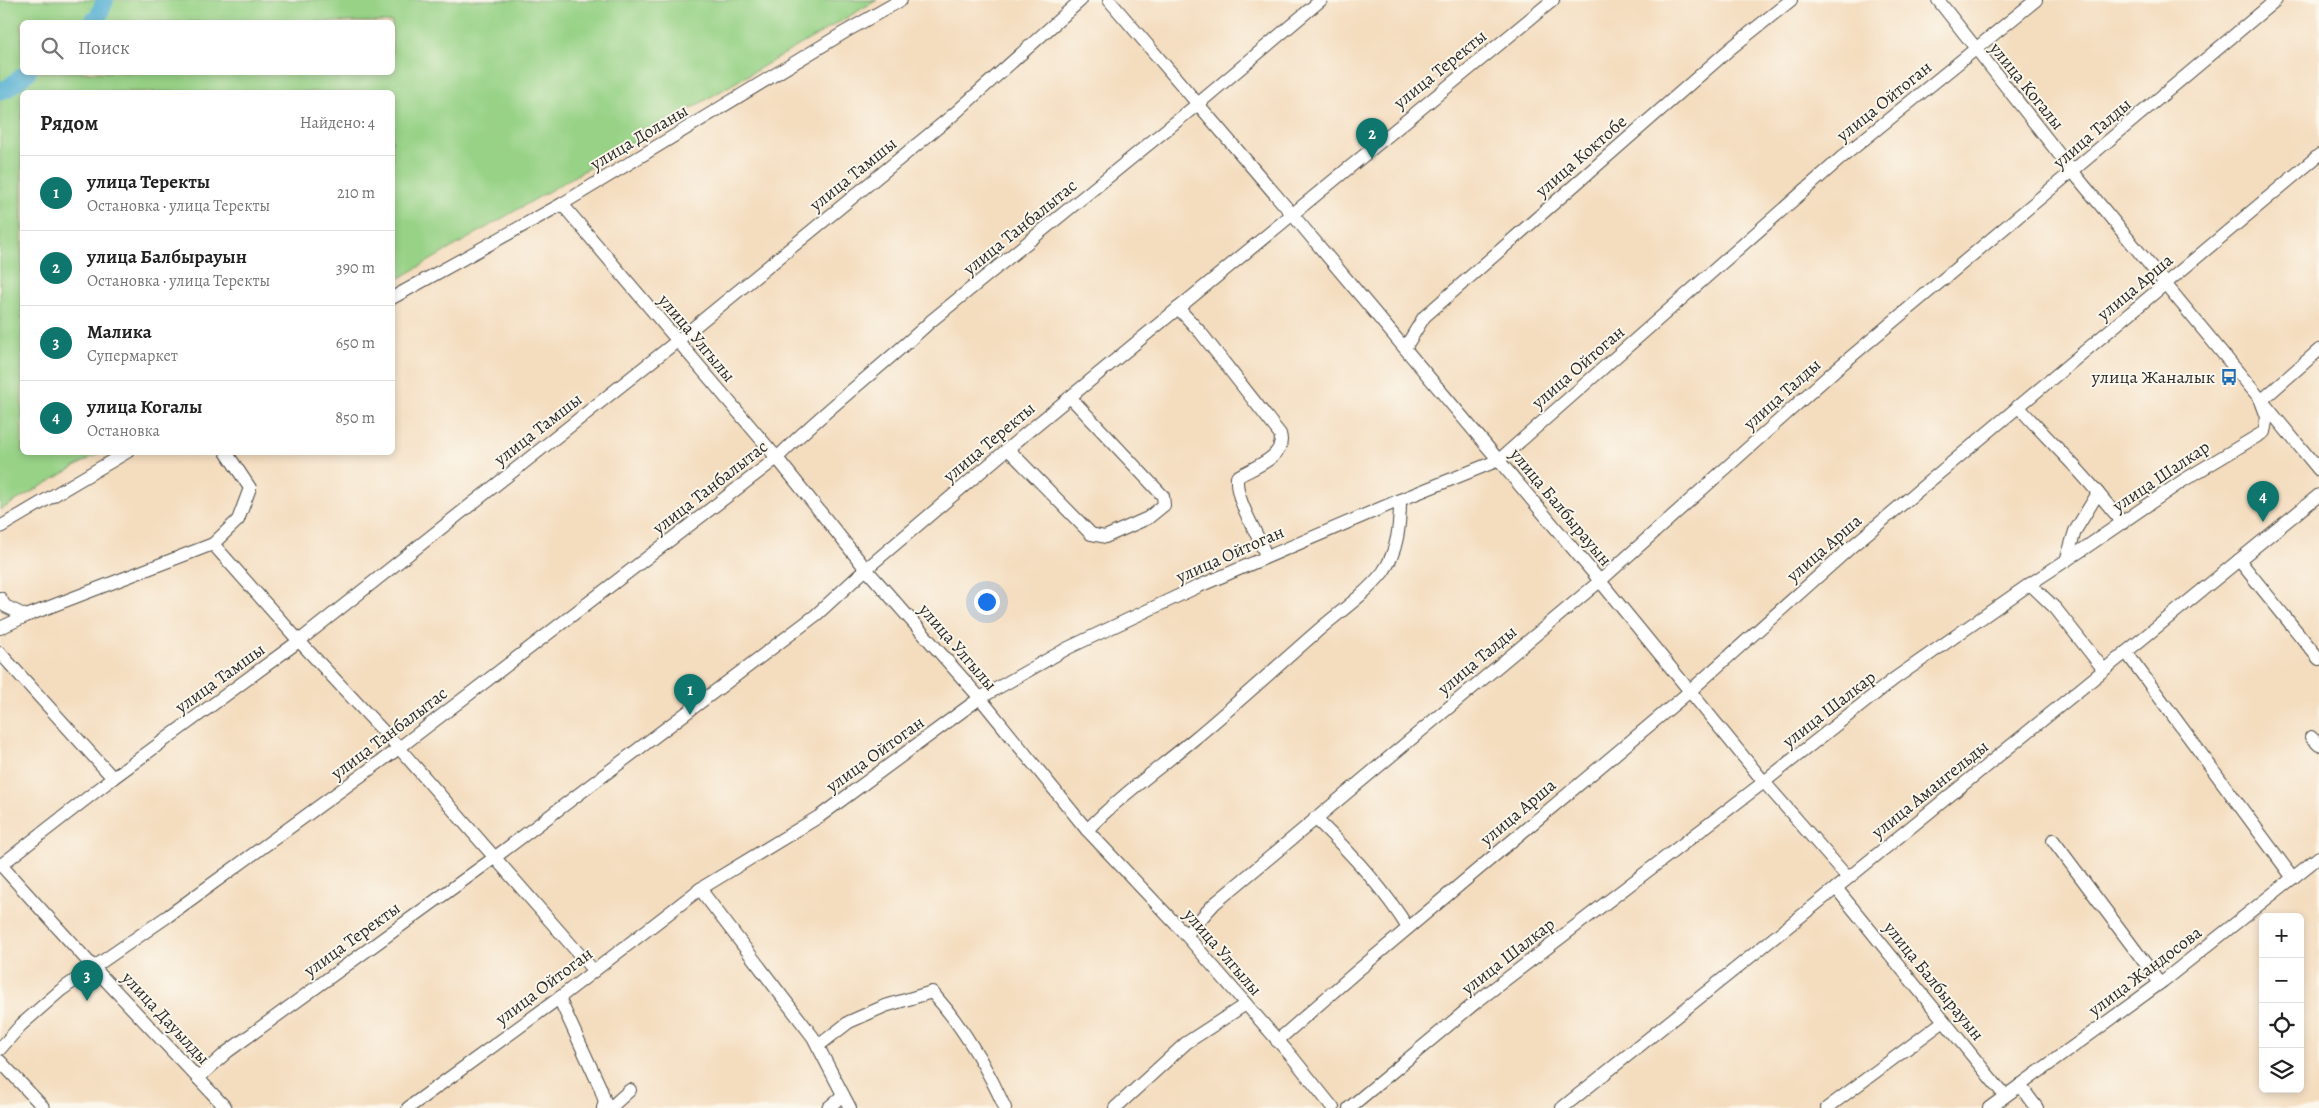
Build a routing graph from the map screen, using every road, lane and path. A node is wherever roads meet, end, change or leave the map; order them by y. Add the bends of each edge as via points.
1 (900, 0) edge
2 (1081, 0) edge
3 (1109, 0) edge
4 (1320, 0) edge
5 (1553, 0) edge
6 (1790, 0) edge
7 (1938, 0) edge
8 (2036, 0) edge
9 (2276, 0) edge
10 (1976, 50) junction
11 (1199, 103) junction
12 (2319, 154) edge
13 (2074, 172) junction
14 (562, 204) junction
15 (1292, 214) junction
16 (2167, 284) junction
17 (395, 296) edge
18 (1178, 308) junction
19 (676, 342) junction
20 (1405, 348) junction
21 (2319, 350) edge
22 (1070, 397) junction
23 (2261, 401) junction
24 (2018, 406) junction
25 (1008, 449) junction
26 (122, 455) edge
27 (228, 455) edge
28 (776, 458) junction
29 (1499, 460) junction
30 (2319, 470) edge
31 (2098, 493) junction
32 (2319, 495) edge
33 (1400, 500) junction
34 (2123, 523) junction
35 (0, 526) edge
36 (213, 544) junction
37 (1266, 556) junction
38 (2239, 560) junction
39 (2066, 561) junction
40 (866, 569) junction
41 (1600, 581) junction
42 (2030, 584) junction
43 (0, 598) edge
44 (26, 616) junction
45 (0, 628) edge
46 (299, 641) junction
47 (2126, 652) junction
48 (0, 653) edge
49 (2319, 660) edge
50 (2104, 670) junction
51 (1689, 692) junction
52 (980, 698) junction
53 (399, 748) junction
54 (113, 778) junction
55 (1764, 782) junction
56 (1315, 818) junction
57 (1087, 830) junction
58 (2053, 840) dead end
59 (2319, 857) edge
60 (494, 858) junction
61 (1, 864) edge
62 (1848, 878) junction
63 (2293, 878) junction
64 (1836, 888) junction
65 (700, 890) junction
66 (1408, 928) junction
67 (1186, 935) junction
68 (93, 966) junction
69 (594, 971) junction
70 (2160, 983) junction
71 (558, 998) junction
72 (1246, 1004) junction
73 (1944, 1021) junction
74 (1278, 1041) junction
75 (818, 1046) junction
76 (0, 1049) edge
77 (0, 1061) edge
78 (198, 1078) junction
79 (2020, 1085) junction
80 (630, 1090) dead end
81 (843, 1095) junction
82 (2005, 1096) junction
83 (44, 1108) edge
84 (226, 1108) edge
85 (408, 1108) edge
86 (603, 1108) edge
87 (610, 1108) edge
88 (828, 1108) edge
89 (850, 1108) edge
90 (1005, 1108) edge
91 (1115, 1108) edge
92 (1332, 1108) edge
93 (1349, 1108) edge
94 (1562, 1108) edge
95 (1827, 1108) edge
96 (1989, 1108) edge
97 (2037, 1108) edge

1 - 14 street, улица Доланы
2 - 19 street, улица Тамшы via 953,115
3 - 11 street, улица Балбырауын
4 - 11 street, улица Танбалытас
5 - 15 street, улица Теректы
6 - 20 street, улица Коктобе via 1424,317
7 - 10 street, улица Когалы
8 - 10 street, улица Ойтоган
9 - 13 street, улица Талды
10 - 13 street, улица Когалы
10 - 29 street, улица Ойтоган via 1841,158
11 - 15 street, улица Балбырауын
11 - 28 street, улица Танбалытас via 931,322 808,426
12 - 16 street, улица Арша
13 - 16 street, улица Когалы
13 - 41 street, улица Талды via 1834,371
14 - 17 street, улица Доланы
14 - 19 street, улица Улгылы
15 - 18 street, улица Теректы
15 - 20 street, улица Балбырауын
16 - 23 street, улица Когалы
16 - 24 street, улица Арша
18 - 22 street, улица Теректы
18 - 37 street via 1280,434 1283,443 1280,452 1237,477 1236,484
19 - 28 street, улица Улгылы
19 - 46 street, улица Тамшы
20 - 29 street, улица Балбырауын
21 - 23 street
22 - 25 street, улица Теректы
22 - 25 street via 1163,496 1164,505 1148,518 1105,538 1091,534
23 - 30 street, улица Когалы
23 - 34 street, улица Шалкар via 2267,417 2264,432 2184,480
24 - 31 street
24 - 51 street, улица Арша via 1851,547
25 - 40 street, улица Теректы
26 - 35 street
27 - 36 street via 250,488 238,520
28 - 40 street, улица Улгылы
28 - 53 street, улица Танбалытас
29 - 33 street, улица Ойтоган
29 - 41 street, улица Балбырауын
31 - 34 street
31 - 39 street via 2075,531
32 - 38 street, улица Амангельды
33 - 37 street, улица Ойтоган
33 - 57 street via 1400,524 1394,549 1383,571 1352,603 1192,741 1144,777
34 - 39 street, улица Шалкар
36 - 44 street
36 - 46 street
37 - 52 street, улица Ойтоган via 1068,648
38 - 47 street, улица Амангельды
38 - 49 street
39 - 42 street, улица Шалкар
40 - 52 street, улица Улгылы
40 - 60 street, улица Теректы via 816,615
41 - 51 street, улица Балбырауын
41 - 56 street, улица Талды
42 - 50 street via 2056,609
42 - 55 street, улица Шалкар via 1894,679
43 - 44 street via 5,606
44 - 45 street
46 - 53 street
46 - 54 street, улица Тамшы
47 - 50 street, улица Амангельды
47 - 63 street
48 - 54 street
50 - 62 street, улица Амангельды
51 - 55 street, улица Балбырауын
51 - 66 street, улица Арша
52 - 57 street, улица Улгылы
52 - 65 street, улица Ойтоган via 820,816
53 - 60 street
53 - 68 street, улица Танбалытас via 168,916
54 - 61 street, улица Тамшы
55 - 62 street, улица Балбырауын
55 - 93 street, улица Шалкар via 1475,1003
56 - 66 street via 1375,882
56 - 67 street, улица Талды via 1214,904
57 - 67 street, улица Улгылы
58 - 70 street
59 - 63 street, улица Жандосова
60 - 69 street
60 - 78 street, улица Теректы via 255,1031
61 - 68 street, улица Дауылды
62 - 64 street, улица Амангельды
63 - 70 street, улица Жандосова
64 - 73 street, улица Балбырауын
64 - 94 street, улица Амангельды
65 - 69 street, улица Ойтоган
65 - 75 street
66 - 74 street, улица Арша
67 - 72 street, улица Улгылы
68 - 76 street, улица Танбалытас via 61,990
68 - 78 street, улица Дауылды
69 - 71 street, улица Ойтоган
70 - 79 street, улица Жандосова
71 - 85 street, улица Ойтоган
71 - 86 street via 600,1087 605,1102
72 - 74 street, улица Улгылы
72 - 91 street via 1186,1043
73 - 82 street, улица Балбырауын
73 - 95 street
74 - 92 street, улица Улгылы
75 - 81 street
75 - 90 street via 849,1022 885,1006 932,992 968,1039
77 - 83 street
78 - 84 street, улица Дауылды
79 - 82 street, улица Жандосова
79 - 97 street
80 - 87 street
81 - 88 street
81 - 89 street
82 - 96 street, улица Жандосова

